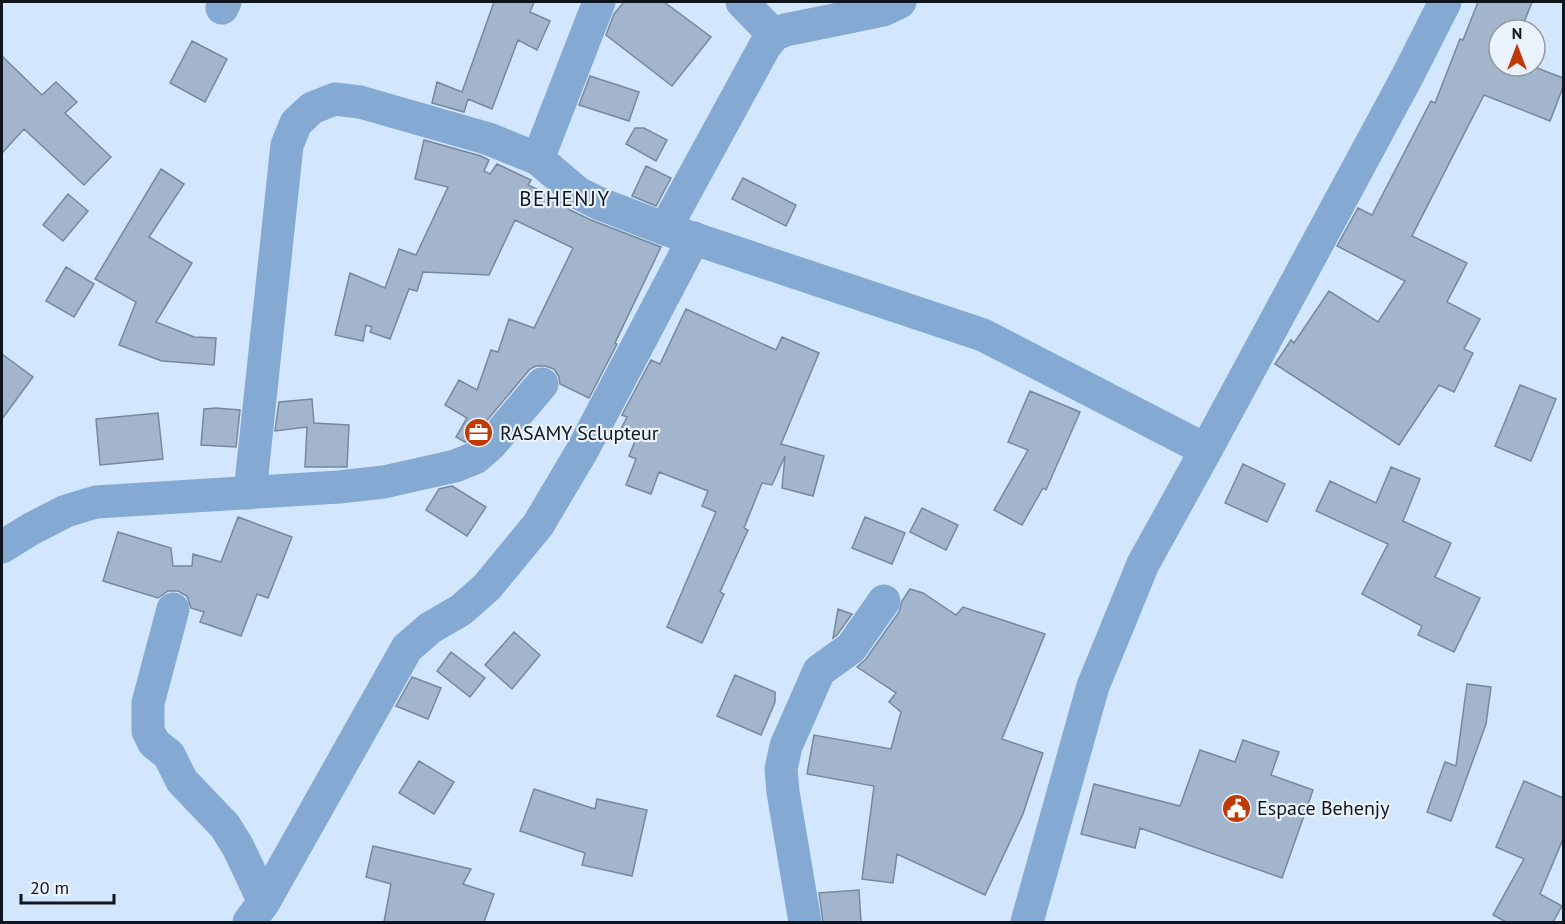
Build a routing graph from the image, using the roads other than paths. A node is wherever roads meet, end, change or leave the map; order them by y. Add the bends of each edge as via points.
1 (599, 2) edge
2 (742, 2) edge
3 (900, 2) edge
4 (1445, 2) edge
5 (774, 35) junction
6 (538, 159) junction
7 (679, 234) junction
8 (542, 384) dead end
9 (1206, 450) junction
10 (250, 493) junction
11 (2, 548) edge
12 (884, 601) dead end
13 (173, 609) dead end
14 (256, 912) edge
15 (805, 922) edge
16 (1028, 922) edge

1 - 6 street
2 - 5 street
3 - 5 street via 883,10
4 - 9 street
5 - 7 street via 765,46
6 - 7 street via 598,203
6 - 10 street via 489,139 360,102 335,99 312,108 296,123 287,145
7 - 9 street via 982,335
7 - 14 street via 582,451 538,525 487,587 407,648
8 - 10 street via 491,444 475,458 455,466 339,488
9 - 16 street via 1143,564 1093,686
10 - 11 street via 96,502 66,511
12 - 15 street via 851,648 819,671 786,746 781,769 783,792
13 - 14 street via 148,703 148,730 154,743 169,755 182,781 225,826 238,847

